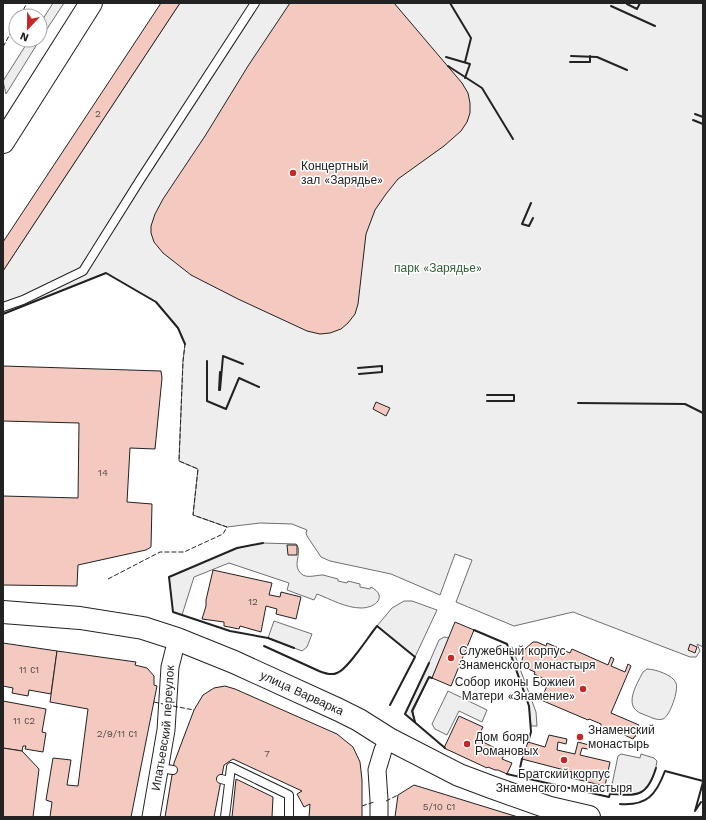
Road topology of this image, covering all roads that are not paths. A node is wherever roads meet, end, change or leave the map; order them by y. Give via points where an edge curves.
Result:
1 (91, 3) edge
2 (255, 3) edge
3 (3, 142) edge
4 (3, 307) edge
5 (3, 612) edge
6 (177, 639) junction
7 (389, 739) junction
8 (151, 817) edge
9 (225, 817) edge
10 (289, 817) edge
11 (378, 817) edge
12 (589, 817) edge

1 - 3 street
2 - 4 lane via 83,271
5 - 6 street, улица Варварка via 91,620 143,628
6 - 7 street, улица Варварка via 339,710
6 - 8 street, Ипатьевский переулок via 170,666 166,769
7 - 11 street via 377,770
7 - 12 street, улица Варварка via 478,782 550,808
9 - 10 lane via 225,780 231,767 289,795

